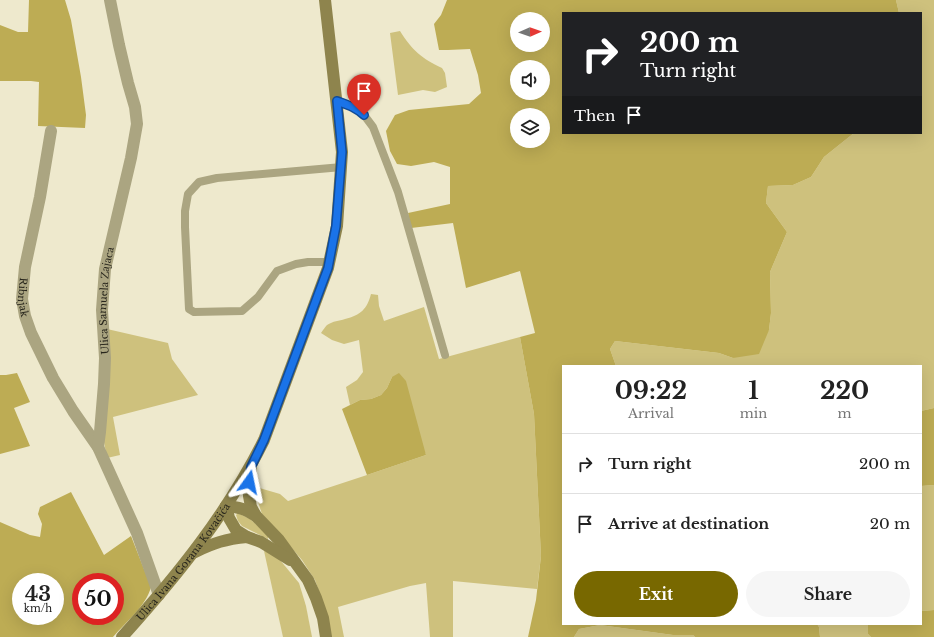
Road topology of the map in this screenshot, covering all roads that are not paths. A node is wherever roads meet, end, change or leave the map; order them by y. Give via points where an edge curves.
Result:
1 (110, 0) edge
2 (325, 0) edge
3 (337, 101) junction
4 (51, 131) dead end
5 (342, 166) junction
6 (329, 262) junction
7 (446, 355) dead end
8 (98, 447) junction
9 (251, 467) junction
10 (226, 506) junction
11 (256, 516) junction
12 (247, 537) junction
13 (194, 553) junction
14 (298, 566) junction
15 (159, 595) junction
16 (122, 637) edge
17 (326, 637) edge

1 - 8 street, Ulica Samuela Zajaca via 137,124 105,269 102,310 104,384
2 - 3 main road, Ulica Ivana Gorana Kovačića
3 - 5 main road, Ulica Ivana Gorana Kovačića
3 - 7 lane via 357,109 373,127 398,192
4 - 8 street, Ribnjak via 25,266 22,299 31,332 53,378 72,411
5 - 6 main road, Ulica Ivana Gorana Kovačića via 336,226
5 - 6 lane via 199,182 188,194 185,211 189,309 194,312 242,312 258,297 277,271 296,264
6 - 9 main road, Ulica Ivana Gorana Kovačića via 264,440
8 - 15 street via 137,533
9 - 10 main road, Ulica Ivana Gorana Kovačića
9 - 11 main road via 249,496
10 - 11 main road via 247,510
10 - 12 main road via 236,530
10 - 13 main road, Ulica Ivana Gorana Kovačića
11 - 14 main road via 279,540
12 - 13 main road via 215,543
12 - 14 main road via 261,542
13 - 15 main road, Ulica Ivana Gorana Kovačića
14 - 17 main road via 316,598
15 - 16 main road, Ulica Ivana Gorana Kovačića

